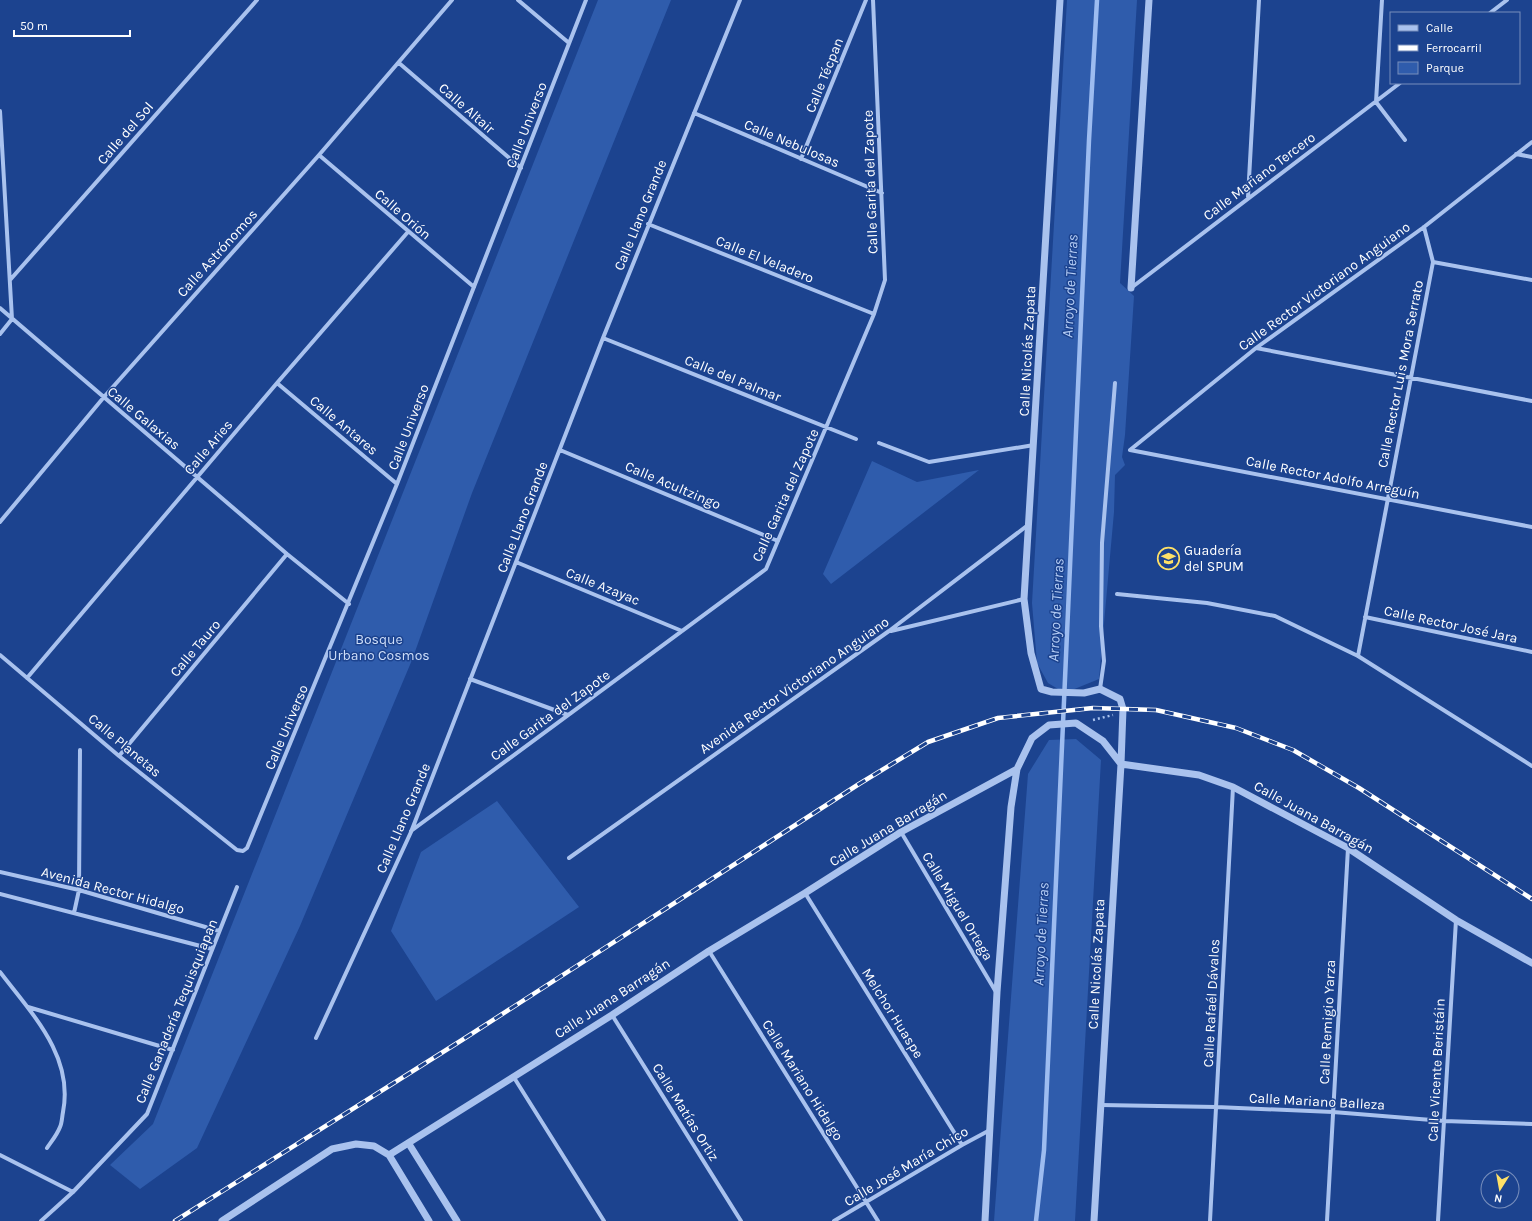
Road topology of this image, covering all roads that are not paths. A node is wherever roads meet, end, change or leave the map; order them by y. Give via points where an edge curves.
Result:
1 (257, 0) edge
2 (452, 0) edge
3 (518, 0) edge
4 (586, 0) edge
5 (740, 0) edge
6 (866, 0) edge
7 (873, 0) edge
8 (1060, 0) edge
9 (1149, 0) edge
10 (1258, 0) edge
11 (1382, 0) edge
12 (1505, 1) edge
13 (1491, 12) edge
14 (569, 43) junction
15 (399, 63) junction
16 (1399, 84) edge
17 (1376, 102) junction
18 (0, 111) edge
19 (694, 113) junction
20 (1405, 140) dead end
21 (1532, 142) edge
22 (1516, 154) junction
23 (319, 155) junction
24 (1532, 157) edge
25 (801, 159) junction
26 (521, 168) junction
27 (882, 193) junction
28 (1248, 197) junction
29 (648, 224) junction
30 (1424, 227) junction
31 (407, 233) junction
32 (1433, 262) junction
33 (10, 280) junction
34 (1532, 280) edge
35 (474, 288) junction
36 (1131, 288) joint
37 (0, 308) edge
38 (874, 314) junction
39 (12, 319) junction
40 (0, 334) edge
41 (603, 338) junction
42 (1256, 348) junction
43 (1410, 378) junction
44 (277, 383) junction
45 (1115, 383) dead end
46 (104, 397) junction
47 (1532, 401) edge
48 (827, 427) junction
49 (856, 440) dead end
50 (879, 443) dead end
51 (1034, 445) junction
52 (560, 450) junction
53 (1130, 450) joint
54 (197, 477) junction
55 (397, 484) junction
56 (1388, 498) junction
57 (0, 522) edge
58 (1029, 524) junction
59 (1532, 527) edge
60 (778, 541) junction
61 (287, 554) junction
62 (516, 562) junction
63 (1117, 594) dead end
64 (1024, 600) junction
65 (349, 604) junction
66 (1365, 617) junction
67 (682, 631) junction
68 (889, 631) junction
69 (1532, 652) edge
70 (0, 655) edge
71 (1358, 656) junction
72 (27, 678) junction
73 (470, 679) junction
74 (1100, 689) junction
75 (568, 715) junction
76 (80, 750) dead end
77 (119, 756) junction
78 (1121, 764) junction
79 (1532, 766) edge
80 (1017, 769) junction
81 (1233, 787) junction
82 (411, 832) junction
83 (901, 832) junction
84 (1348, 848) junction
85 (237, 850) joint
86 (569, 858) dead end
87 (0, 872) edge
88 (237, 887) dead end
89 (79, 890) junction
90 (0, 894) edge
91 (805, 894) junction
92 (74, 913) junction
93 (1456, 920) junction
94 (219, 931) junction
95 (212, 949) junction
96 (709, 951) junction
97 (1532, 963) edge
98 (0, 972) edge
99 (997, 992) junction
100 (28, 1007) junction
101 (612, 1015) junction
102 (316, 1038) dead end
103 (173, 1050) junction
104 (513, 1076) junction
105 (1101, 1105) junction
106 (1216, 1107) junction
107 (1333, 1112) junction
108 (1444, 1121) junction
109 (1532, 1124) edge
110 (990, 1130) junction
111 (409, 1144) junction
112 (962, 1145) junction
113 (48, 1148) dead end
114 (0, 1155) edge
115 (389, 1155) junction
116 (73, 1192) junction
117 (866, 1202) junction
118 (41, 1221) edge
119 (222, 1221) edge
120 (429, 1221) edge
121 (457, 1221) edge
122 (604, 1221) edge
123 (741, 1221) edge
124 (834, 1221) edge
125 (878, 1221) edge
126 (985, 1221) edge
127 (1094, 1221) edge
128 (1210, 1221) edge
129 (1327, 1221) edge
130 (1438, 1221) edge

1 - 33 street, Calle del Sol
2 - 15 street, Calle Astrónomos
3 - 14 street
4 - 14 street, Calle Universo
5 - 19 street, Calle Llano Grande
6 - 25 street, Calle Técpan
7 - 27 street, Calle Garita del Zapote
8 - 51 street, Calle Nicolás Zapata
9 - 36 street
10 - 28 street
11 - 17 street
12 - 13 street
14 - 26 street, Calle Universo
15 - 23 street, Calle Astrónomos
15 - 26 street, Calle Altair
16 - 17 street, Calle Mariano Tercero
17 - 20 street
17 - 28 street, Calle Mariano Tercero
18 - 33 street
19 - 25 street, Calle Nebulosas
19 - 29 street, Calle Llano Grande
21 - 22 street, Calle Rector Victoriano Anguiano
22 - 24 street
22 - 30 street, Calle Rector Victoriano Anguiano
23 - 31 street, Calle Orión
23 - 46 street, Calle Astrónomos
25 - 27 street, Calle Nebulosas
26 - 35 street, Calle Universo
27 - 38 street, Calle Garita del Zapote via 885,280
28 - 36 street, Calle Mariano Tercero
29 - 38 street, Calle El Veladero
29 - 41 street, Calle Llano Grande
30 - 32 street
30 - 42 street, Calle Rector Victoriano Anguiano
31 - 35 street, Calle Orión
31 - 44 street, Calle Aries
32 - 34 street
32 - 43 street, Calle Rector Luis Mora Serrato
33 - 39 street
35 - 55 street, Calle Universo
37 - 39 street, Calle Galaxias
38 - 48 street, Calle Garita del Zapote
39 - 40 street
39 - 46 street, Calle Galaxias
41 - 48 street, Calle del Palmar
41 - 52 street, Calle Llano Grande
42 - 43 street
42 - 53 street, Calle Rector Victoriano Anguiano
43 - 47 street
43 - 56 street, Calle Rector Luis Mora Serrato
44 - 54 street, Calle Aries
44 - 55 street, Calle Antares
45 - 74 street via 1102,542 1101,626 1104,661
46 - 54 street, Calle Galaxias
46 - 57 street, Calle Astrónomos
48 - 49 street, Calle del Palmar
48 - 60 street, Calle Garita del Zapote
50 - 51 street via 929,462
51 - 58 street, Calle Nicolás Zapata
52 - 60 street, Calle Acultzingo
52 - 62 street, Calle Llano Grande
53 - 56 street, Calle Rector Adolfo Arreguín
54 - 61 street, Calle Galaxias
54 - 72 street, Calle Aries
55 - 65 street, Calle Universo
56 - 59 street, Calle Rector Adolfo Arreguín
56 - 66 street, Calle Rector Luis Mora Serrato
58 - 64 street, Calle Nicolás Zapata
58 - 68 street, Avenida Rector Victoriano Anguiano
60 - 67 street, Calle Garita del Zapote via 766,569
61 - 65 street, Calle Galaxias
61 - 77 street, Calle Tauro
62 - 67 street, Calle Azayac
62 - 73 street, Calle Llano Grande
63 - 71 street via 1206,603 1275,616
64 - 68 street
64 - 74 street, Calle Nicolás Zapata via 1031,653 1041,689 1084,693
65 - 85 street, Calle Universo via 247,848 243,851
66 - 69 street, Calle Rector José Jara
66 - 71 street, Calle Rector Luis Mora Serrato
67 - 75 street, Calle Garita del Zapote
68 - 86 street, Avenida Rector Victoriano Anguiano
70 - 72 street, Calle Planetas
71 - 79 street
72 - 77 street, Calle Planetas
73 - 75 street
73 - 82 street, Calle Llano Grande
74 - 78 street, Calle Nicolás Zapata via 1120,699 1123,709
75 - 82 street, Calle Garita del Zapote
76 - 89 street
77 - 85 street, Calle Planetas
78 - 80 street via 1103,741 1076,723 1049,725 1032,738
78 - 81 street, Calle Juana Barragán via 1199,775
78 - 105 street, Calle Nicolás Zapata
80 - 83 street, Calle Juana Barragán
80 - 99 street via 1011,807
81 - 84 street, Calle Juana Barragán
81 - 106 street, Calle Rafaél Dávalos
82 - 102 street, Calle Llano Grande
83 - 91 street, Calle Juana Barragán
83 - 99 street, Calle Miguel Ortega
84 - 93 street, Calle Juana Barragán
84 - 107 street, Calle Remigio Yarza
87 - 89 street, Avenida Rector Hidalgo
88 - 94 street, Calle Ganadería Tequisquiapan
89 - 92 street
89 - 94 street, Avenida Rector Hidalgo
90 - 92 street
91 - 96 street, Calle Juana Barragán
91 - 112 street, Melchor Huaspe
92 - 95 street
93 - 97 street, Calle Juana Barragán
93 - 108 street, Calle Vicente Beristáin
94 - 95 street, Calle Ganadería Tequisquiapan
95 - 103 street, Calle Ganadería Tequisquiapan
96 - 101 street, Calle Juana Barragán
96 - 117 street, Calle Mariano Hidalgo
98 - 100 street
99 - 110 street
100 - 103 street
100 - 113 street via 60,1060 65,1081 60,1127
101 - 104 street, Calle Juana Barragán
101 - 123 street, Calle Matías Ortiz
103 - 116 street, Calle Ganadería Tequisquiapan via 146,1114
104 - 111 street, Calle Juana Barragán
104 - 122 street
105 - 106 street, Calle Mariano Balleza
105 - 127 street, Calle Nicolás Zapata
106 - 107 street, Calle Mariano Balleza
106 - 128 street, Calle Rafaél Dávalos
107 - 108 street, Calle Mariano Balleza
107 - 129 street, Calle Remigio Yarza
108 - 109 street, Calle Mariano Balleza
108 - 130 street, Calle Vicente Beristáin
110 - 112 street, Calle José María Chico
110 - 126 street
111 - 115 street, Calle Juana Barragán
111 - 121 street
112 - 117 street, Calle José María Chico
114 - 116 street
115 - 119 street via 374,1146 356,1144 332,1150
115 - 120 street
116 - 118 street, Calle Ganadería Tequisquiapan
117 - 124 street, Calle José María Chico
117 - 125 street, Calle Mariano Hidalgo

